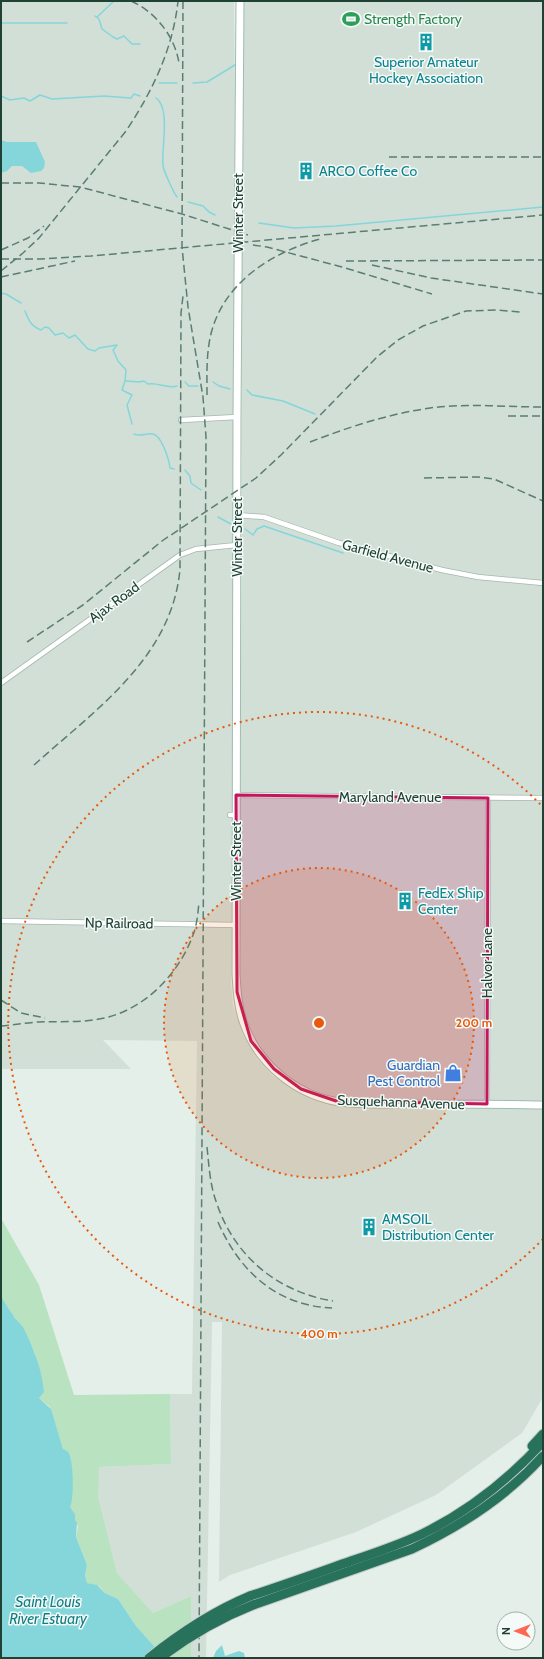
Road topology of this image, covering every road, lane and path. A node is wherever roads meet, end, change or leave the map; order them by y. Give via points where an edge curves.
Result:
1 (240, 1) edge
2 (237, 417) junction
3 (181, 420) dead end
4 (237, 514) junction
5 (236, 546) junction
6 (543, 583) edge
7 (1, 683) edge
8 (236, 795) junction
9 (488, 798) junction
10 (543, 798) edge
11 (1, 921) edge
12 (236, 925) junction
13 (270, 1065) joint
14 (487, 1104) junction
15 (543, 1104) edge
16 (543, 1434) edge
17 (543, 1442) edge
18 (543, 1456) edge
19 (492, 1489) junction
20 (252, 1601) junction
21 (149, 1658) edge
22 (160, 1658) edge

1 - 2 street, Winter Street
2 - 3 street
2 - 4 street, Winter Street
4 - 5 street, Winter Street
4 - 6 street, Garfield Avenue via 264,517 339,543 442,570 478,577
5 - 7 street, Ajax Road via 196,549 180,555
5 - 8 street, Winter Street
8 - 9 street, Maryland Avenue
8 - 12 street, Winter Street via 233,816
9 - 10 street, Maryland Avenue
9 - 14 street, Halvor Lane
11 - 12 street, Np Railroad
12 - 13 street, Winter Street via 236,974 240,1008 251,1041
13 - 14 street, Susquehanna Avenue via 299,1088 336,1101
14 - 15 street, Susquehanna Avenue
16 - 19 highway
17 - 19 highway
18 - 20 highway via 520,1479 476,1513 426,1543
19 - 20 highway via 422,1534
20 - 21 highway, bridge via 232,1605 177,1636
20 - 22 highway, bridge

